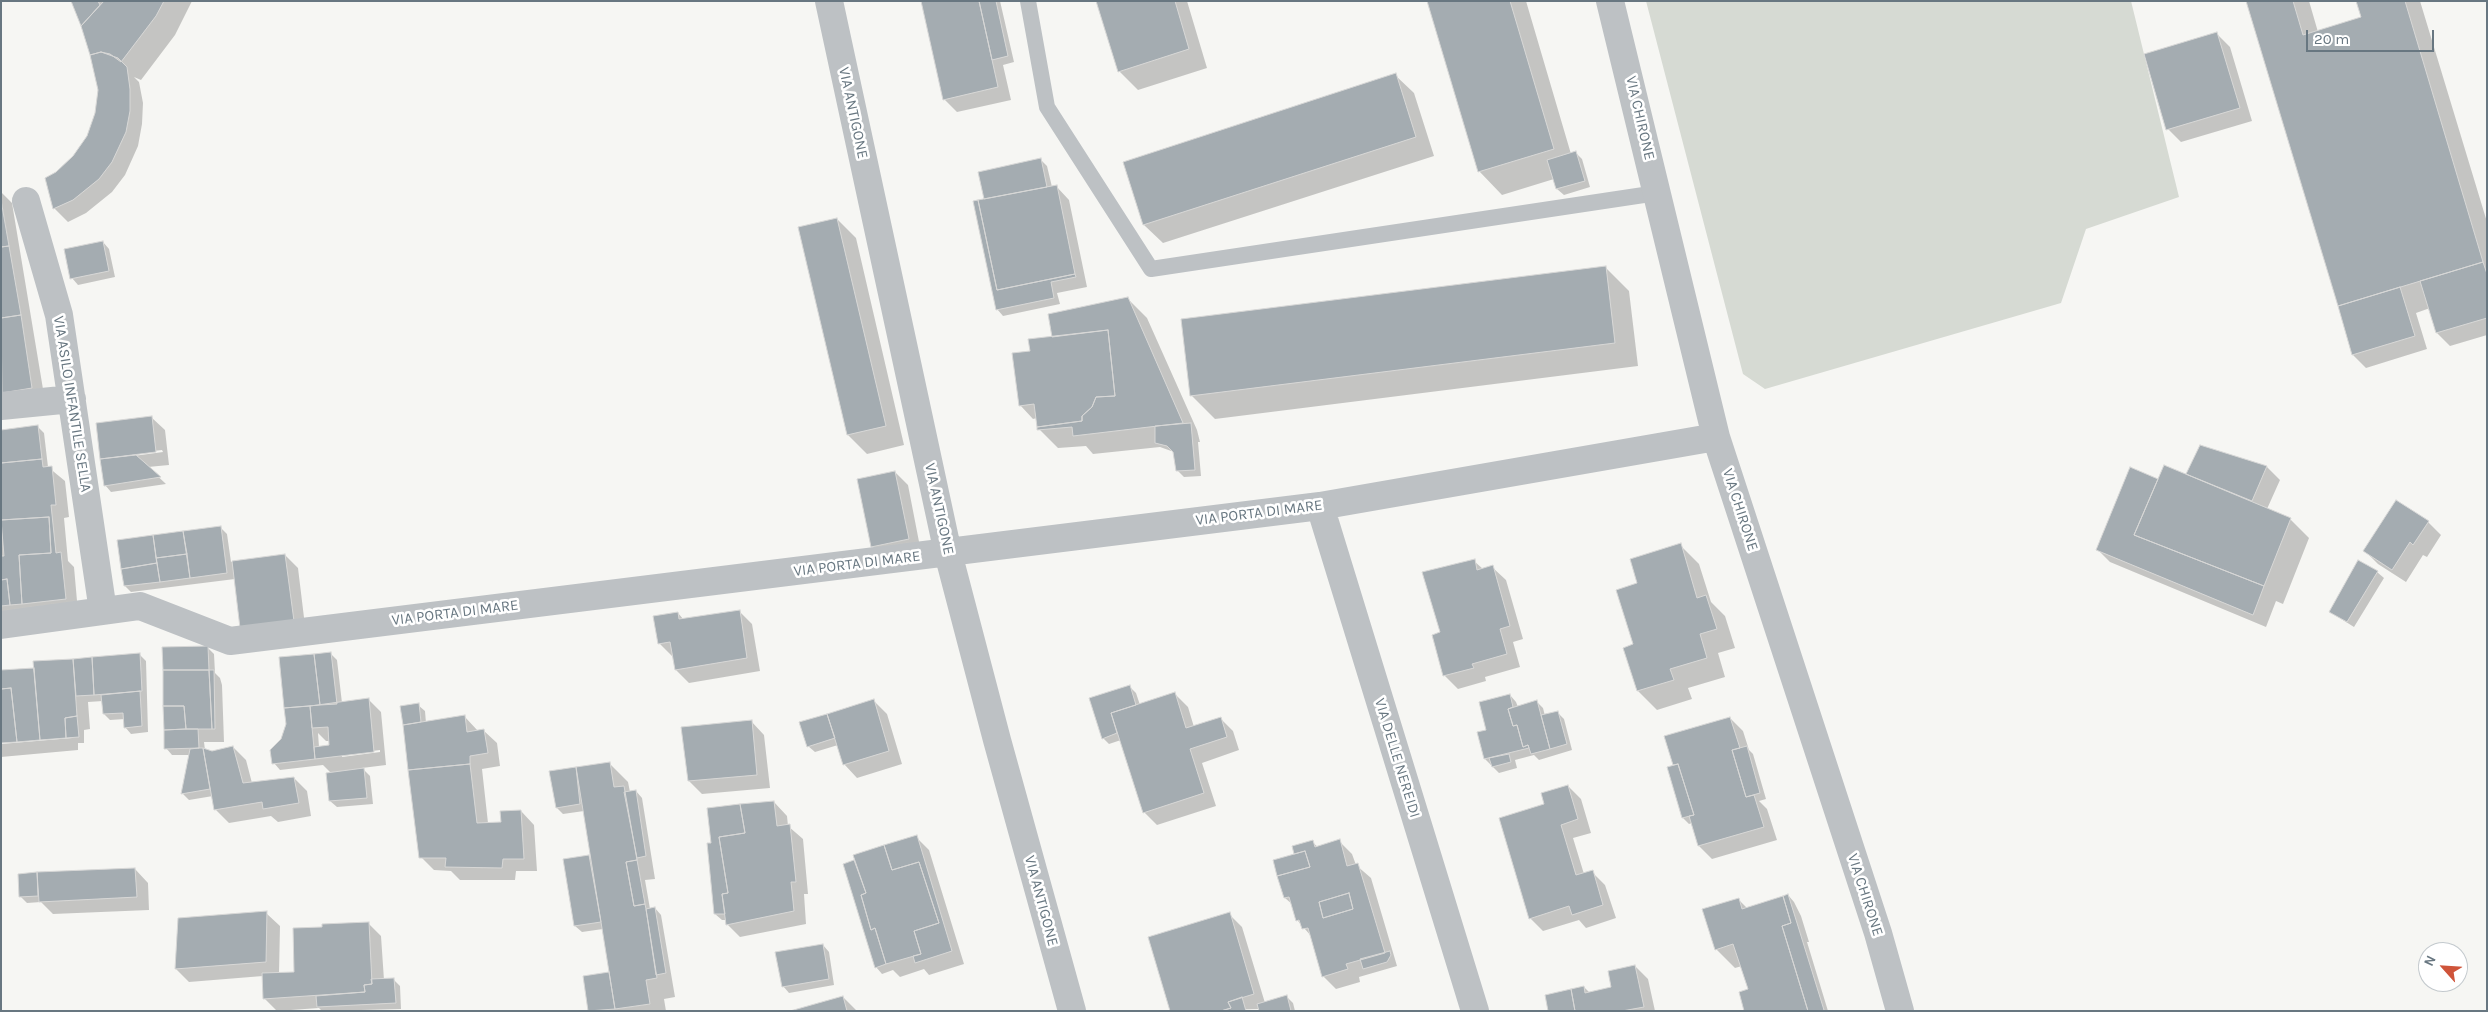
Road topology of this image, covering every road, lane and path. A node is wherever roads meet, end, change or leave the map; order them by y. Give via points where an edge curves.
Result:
1 (828, 1) edge
2 (1028, 1) edge
3 (1610, 1) edge
4 (1657, 193) junction
5 (26, 200) dead end
6 (72, 399) junction
7 (1, 406) edge
8 (1716, 437) junction
9 (1320, 506) junction
10 (948, 553) junction
11 (103, 611) junction
12 (1, 625) edge
13 (1072, 1011) edge
14 (1475, 1011) edge
15 (1900, 1011) edge

1 - 10 street, VIA ANTIGONE
2 - 4 lane via 1047,107 1151,269
3 - 4 street, VIA CHIRONE
4 - 8 street, VIA CHIRONE
5 - 6 street, VIA ASILO INFANTILE SELLA via 59,315
6 - 7 street
6 - 11 street, VIA ASILO INFANTILE SELLA
8 - 9 street, VIA PORTA DI MARE
8 - 15 street, VIA CHIRONE via 1875,924
9 - 10 street, VIA PORTA DI MARE
9 - 14 street, VIA DELLE NEREIDI
10 - 11 street, VIA PORTA DI MARE via 230,641 140,606
10 - 13 street, VIA ANTIGONE
11 - 12 street, VIA PORTA DI MARE

